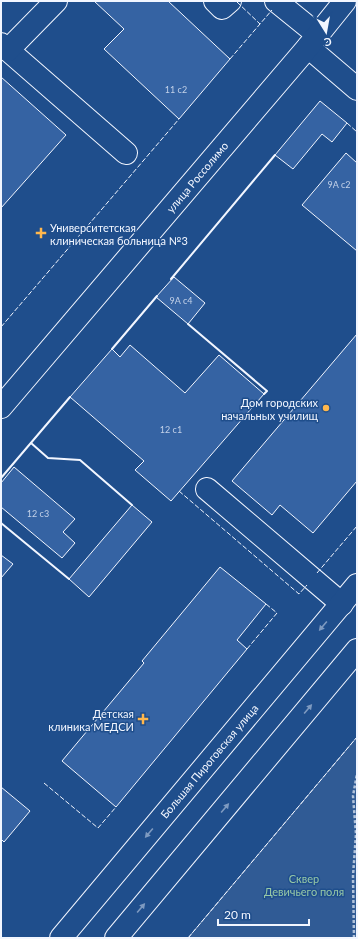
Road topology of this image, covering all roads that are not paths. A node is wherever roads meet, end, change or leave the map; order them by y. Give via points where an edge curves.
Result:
1 (56, 1) edge
2 (215, 1) edge
3 (230, 1) edge
4 (276, 1) edge
5 (345, 1) edge
6 (313, 41) junction
7 (4, 47) edge
8 (357, 89) edge
9 (126, 153) dead end
10 (1, 407) edge
11 (207, 489) dead end
12 (357, 585) edge
13 (342, 604) junction
14 (357, 650) edge
15 (61, 938) edge
16 (116, 938) edge

1 - 7 main road
2 - 3 main road via 222,8
4 - 6 main road
5 - 6 main road, улица Россолимо
6 - 8 main road
6 - 10 main road, улица Россолимо
7 - 9 main road
11 - 13 main road
12 - 13 main road, Большая Пироговская улица
13 -> 15 main road, Большая Пироговская улица
16 -> 14 main road

